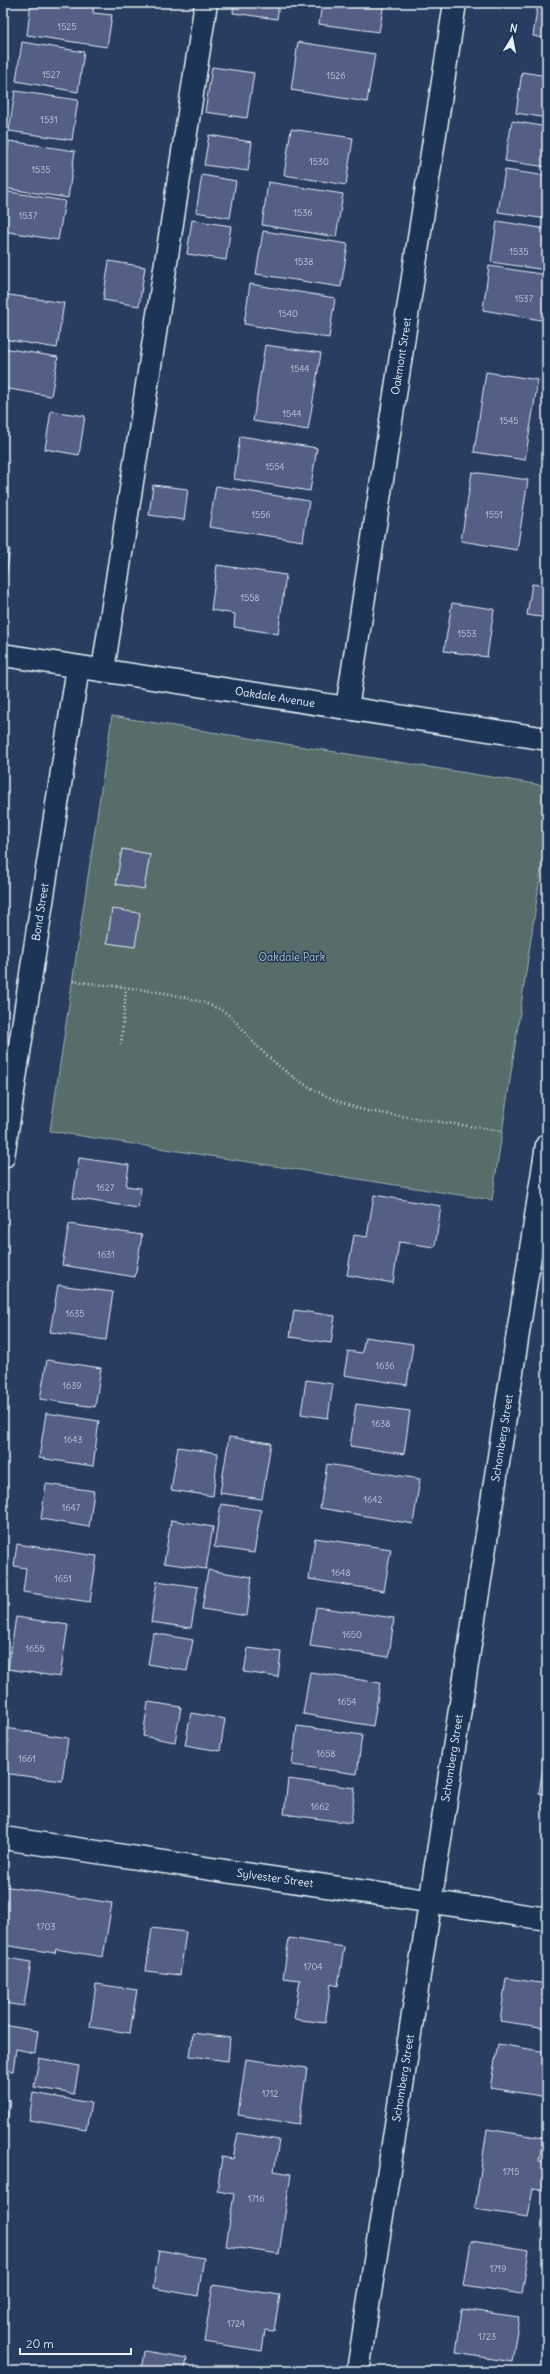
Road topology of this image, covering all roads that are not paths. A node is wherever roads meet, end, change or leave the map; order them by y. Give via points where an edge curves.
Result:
1 (206, 3) edge
2 (455, 3) edge
3 (3, 655) edge
4 (78, 667) junction
5 (104, 670) junction
6 (347, 708) junction
7 (547, 739) edge
8 (547, 1145) edge
9 (3, 1158) edge
10 (3, 1838) edge
11 (430, 1901) junction
12 (547, 1918) edge
13 (358, 2371) edge

1 - 5 street
2 - 6 street, Oakmont Street
3 - 4 street, Oakdale Avenue
4 - 5 street, Oakdale Avenue
4 - 9 street, Bond Street
5 - 6 street, Oakdale Avenue
6 - 7 street, Oakdale Avenue
8 - 11 street, Schomberg Street
10 - 11 street, Sylvester Street
11 - 12 street, Sylvester Street
11 - 13 street, Schomberg Street

